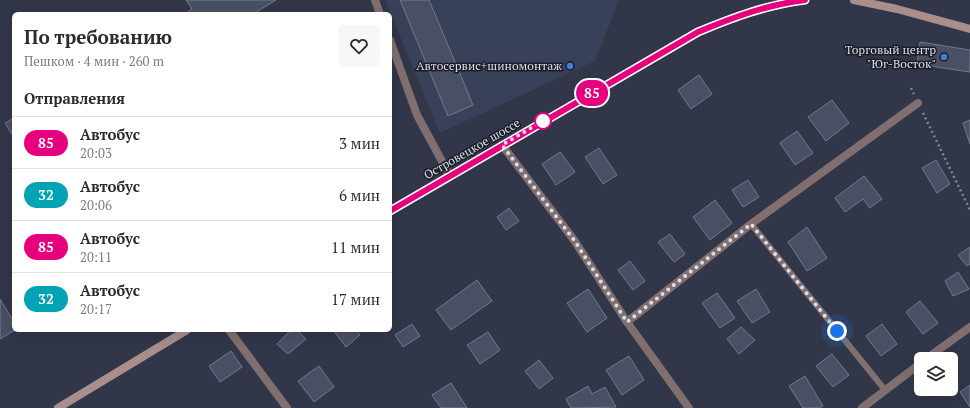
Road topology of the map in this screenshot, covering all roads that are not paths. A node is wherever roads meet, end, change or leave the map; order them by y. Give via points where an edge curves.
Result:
1 (375, 0) edge
2 (805, 0) edge
3 (854, 0) edge
4 (379, 12) edge
5 (970, 29) edge
6 (392, 46) edge
7 (918, 103) road end
8 (502, 145) junction
9 (450, 176) junction
10 (392, 210) edge
11 (751, 224) junction
12 (627, 322) junction
13 (970, 327) edge
14 (185, 332) edge
15 (230, 332) edge
16 (936, 352) edge
17 (914, 368) edge
18 (885, 390) junction
19 (58, 408) edge
20 (287, 408) edge
21 (689, 408) edge
22 (862, 408) edge

1 - 4 street
2 - 8 main road, Островецкое шоссе via 778,3 698,32
3 - 5 main road
6 - 9 street via 417,115
7 - 11 street
8 - 9 main road, Островецкое шоссе
8 - 12 street via 574,240
9 - 10 main road, Островецкое шоссе
11 - 12 street
11 - 18 lane
12 - 21 street
13 - 16 street
14 - 19 main road
15 - 20 street
17 - 18 street
18 - 22 street

